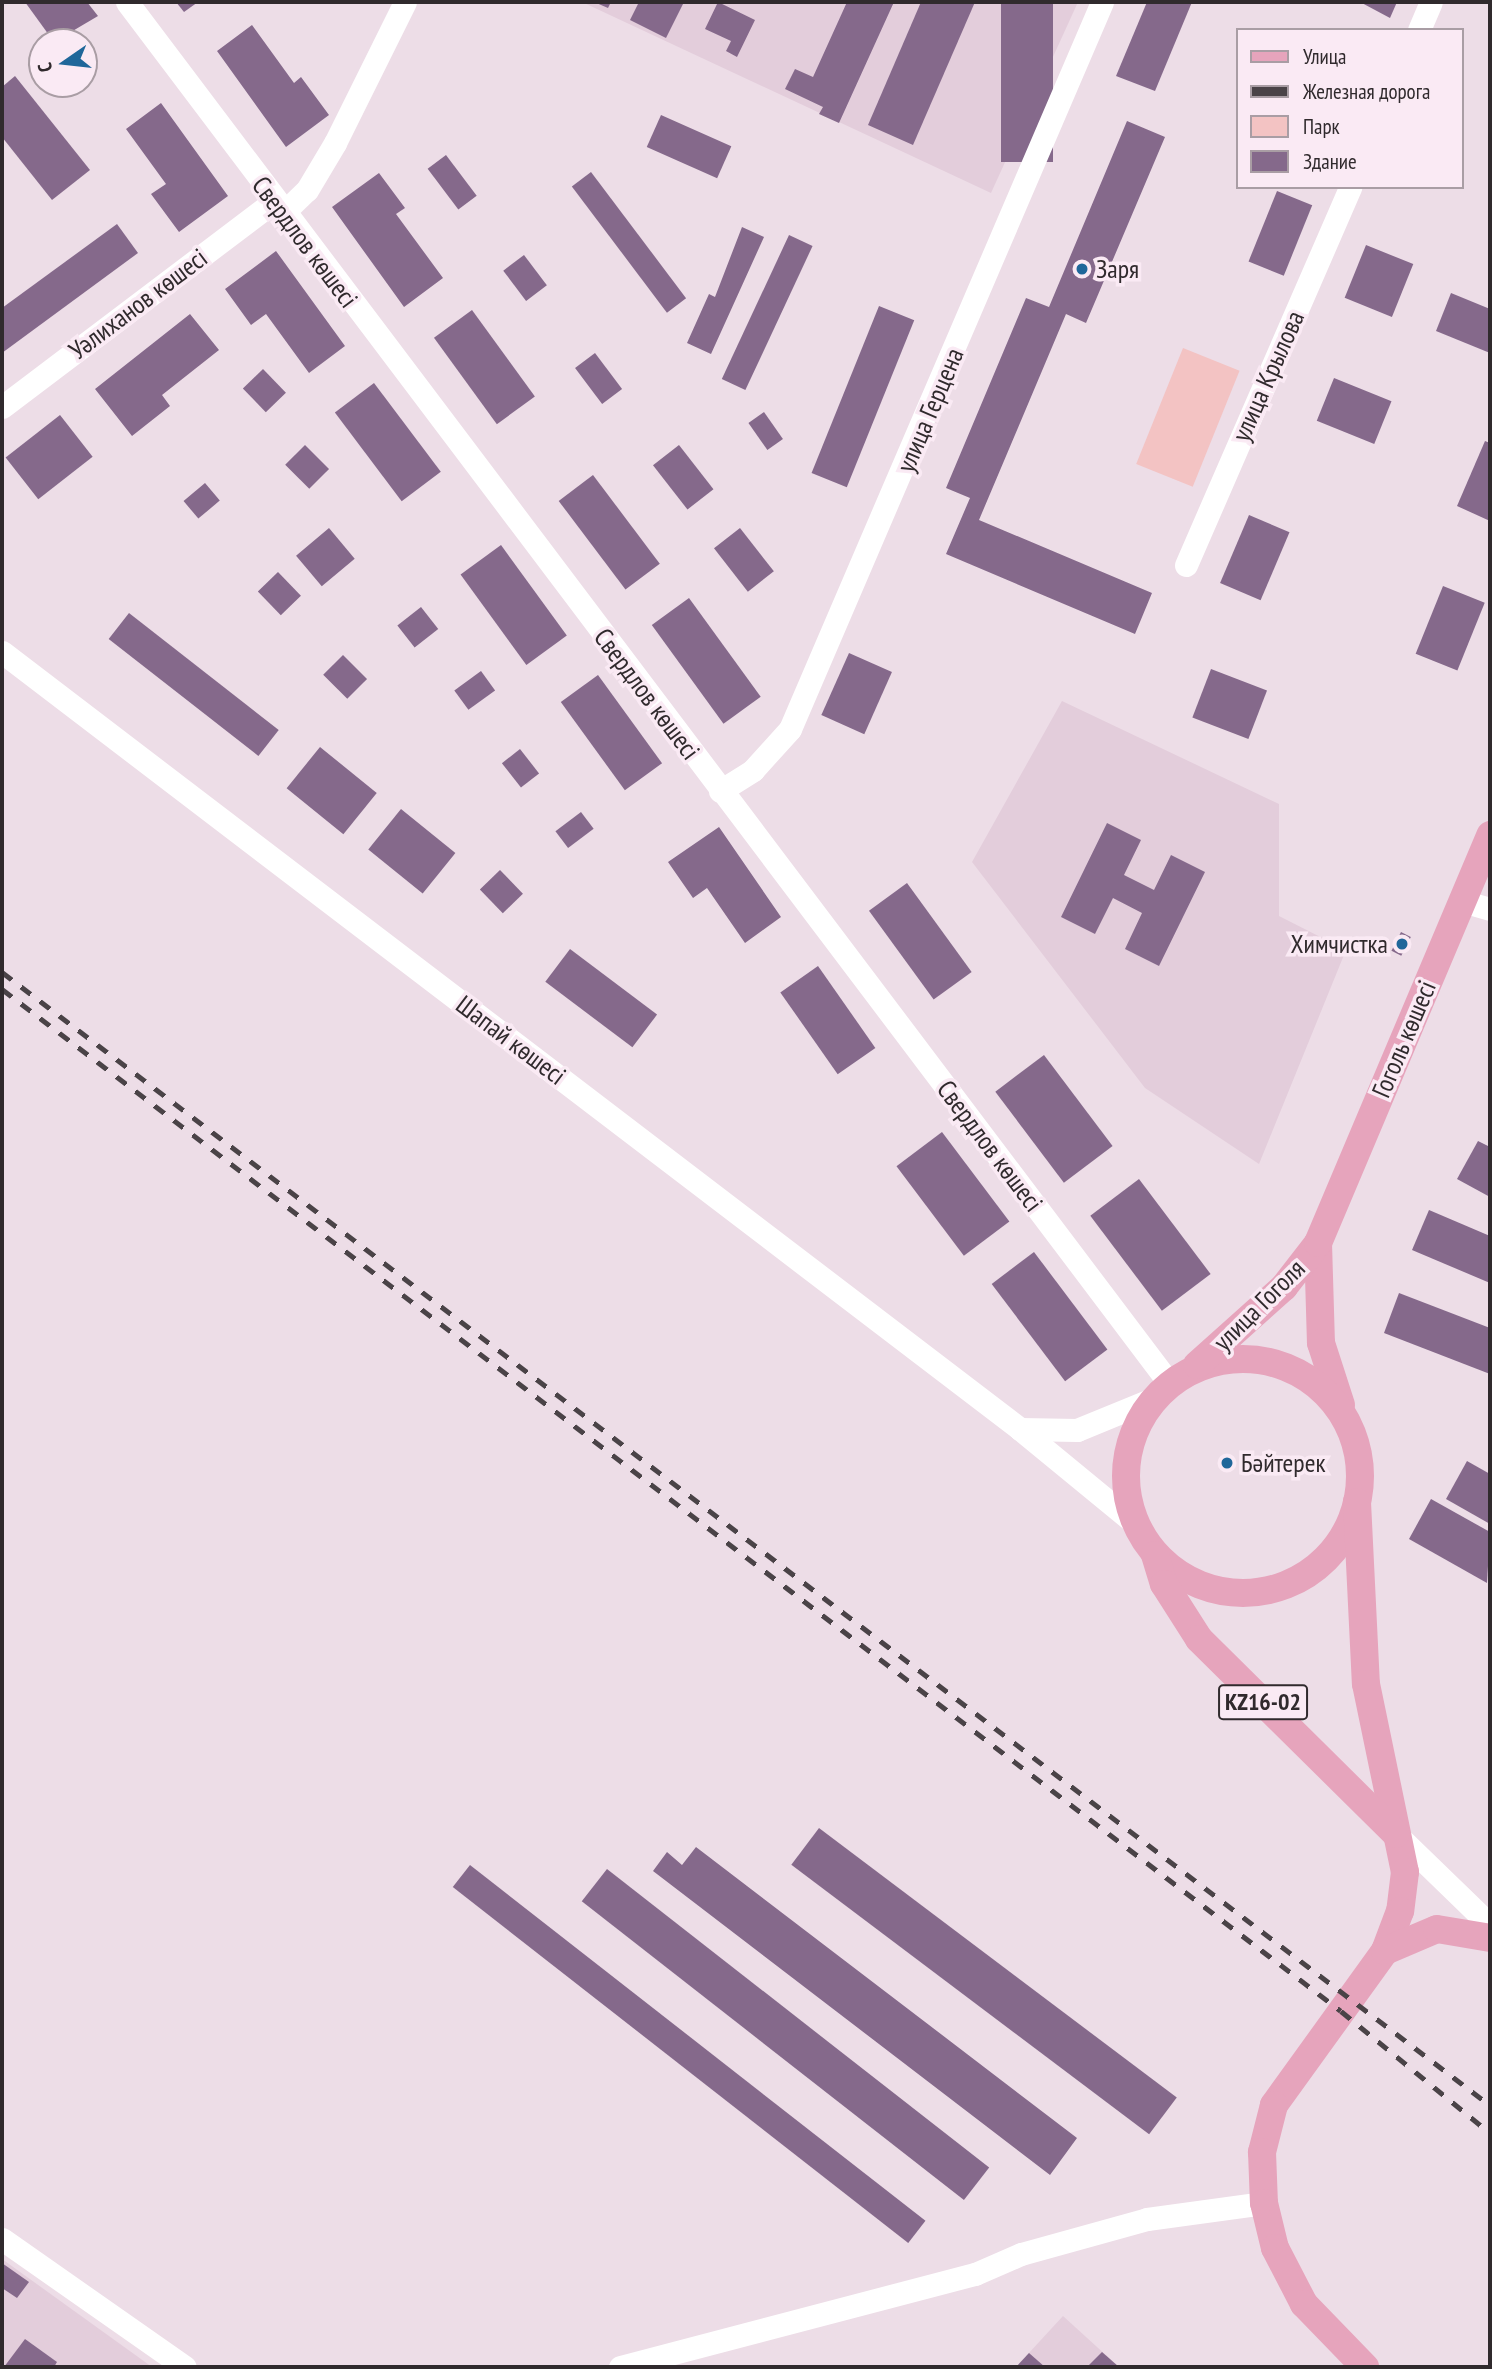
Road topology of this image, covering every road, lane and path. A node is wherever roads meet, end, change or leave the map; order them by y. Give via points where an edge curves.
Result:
1 (127, 2) edge
2 (405, 2) edge
3 (1102, 2) edge
4 (1431, 2) edge
5 (1420, 28) edge
6 (1349, 189) edge
7 (279, 207) junction
8 (2, 407) edge
9 (1186, 565) dead end
10 (2, 652) edge
11 (720, 791) junction
12 (1490, 835) edge
13 (1462, 901) junction
14 (1490, 909) edge
15 (1318, 1243) junction
16 (1172, 1385) junction
17 (1345, 1418) junction
18 (1020, 1429) junction
19 (1357, 1502) junction
20 (1137, 1525) junction
21 (1154, 1553) junction
22 (1396, 1834) junction
23 (1490, 1925) edge
24 (1490, 1938) edge
25 (1385, 1951) junction
26 (1264, 2203) junction
27 (2, 2239) edge
28 (185, 2367) edge
29 (620, 2367) edge
30 (1365, 2367) edge

1 - 7 street, Свердлов көшесі
2 - 7 street, Уәлиханов көшесі via 307,190
3 - 11 street, улица Герцена via 789,729 753,769
4 - 5 street
6 - 9 street, улица Крылова
7 - 8 street, Уәлиханов көшесі
7 - 11 street, Свердлов көшесі
10 - 18 street, Шапай көшесі
11 - 16 street, Свердлов көшесі
12 - 13 main road, Гоголь көшесі
13 - 14 street
13 - 15 main road, Гоголь көшесі
15 - 16 main road, улица Гоголя via 1284,1287
15 - 17 main road, улица Гоголя via 1321,1343
16 - 17 main road, KZ16-02 via 1232,1359 1276,1363 1316,1384
16 - 18 street via 1077,1430
16 - 20 main road, KZ16-02 via 1128,1459
17 - 19 main road, KZ16-02 via 1359,1459
18 - 20 street, Шапай көшесі
19 - 21 main road, KZ16-02 via 1324,1561 1264,1591 1209,1588
19 - 22 main road, KZ16-02 via 1366,1684
20 - 21 main road, KZ16-02
21 - 22 main road, KZ16-02 via 1164,1584 1199,1639
22 - 23 street
22 - 25 main road, KZ16-02 via 1405,1872 1400,1912
24 - 25 main road via 1437,1929
25 - 26 main road, KZ16-02 via 1302,2059 1274,2105 1262,2152
26 - 29 street via 1147,2218 1021,2254 975,2274
26 - 30 main road, KZ16-02 via 1275,2248 1304,2304
27 - 28 street

